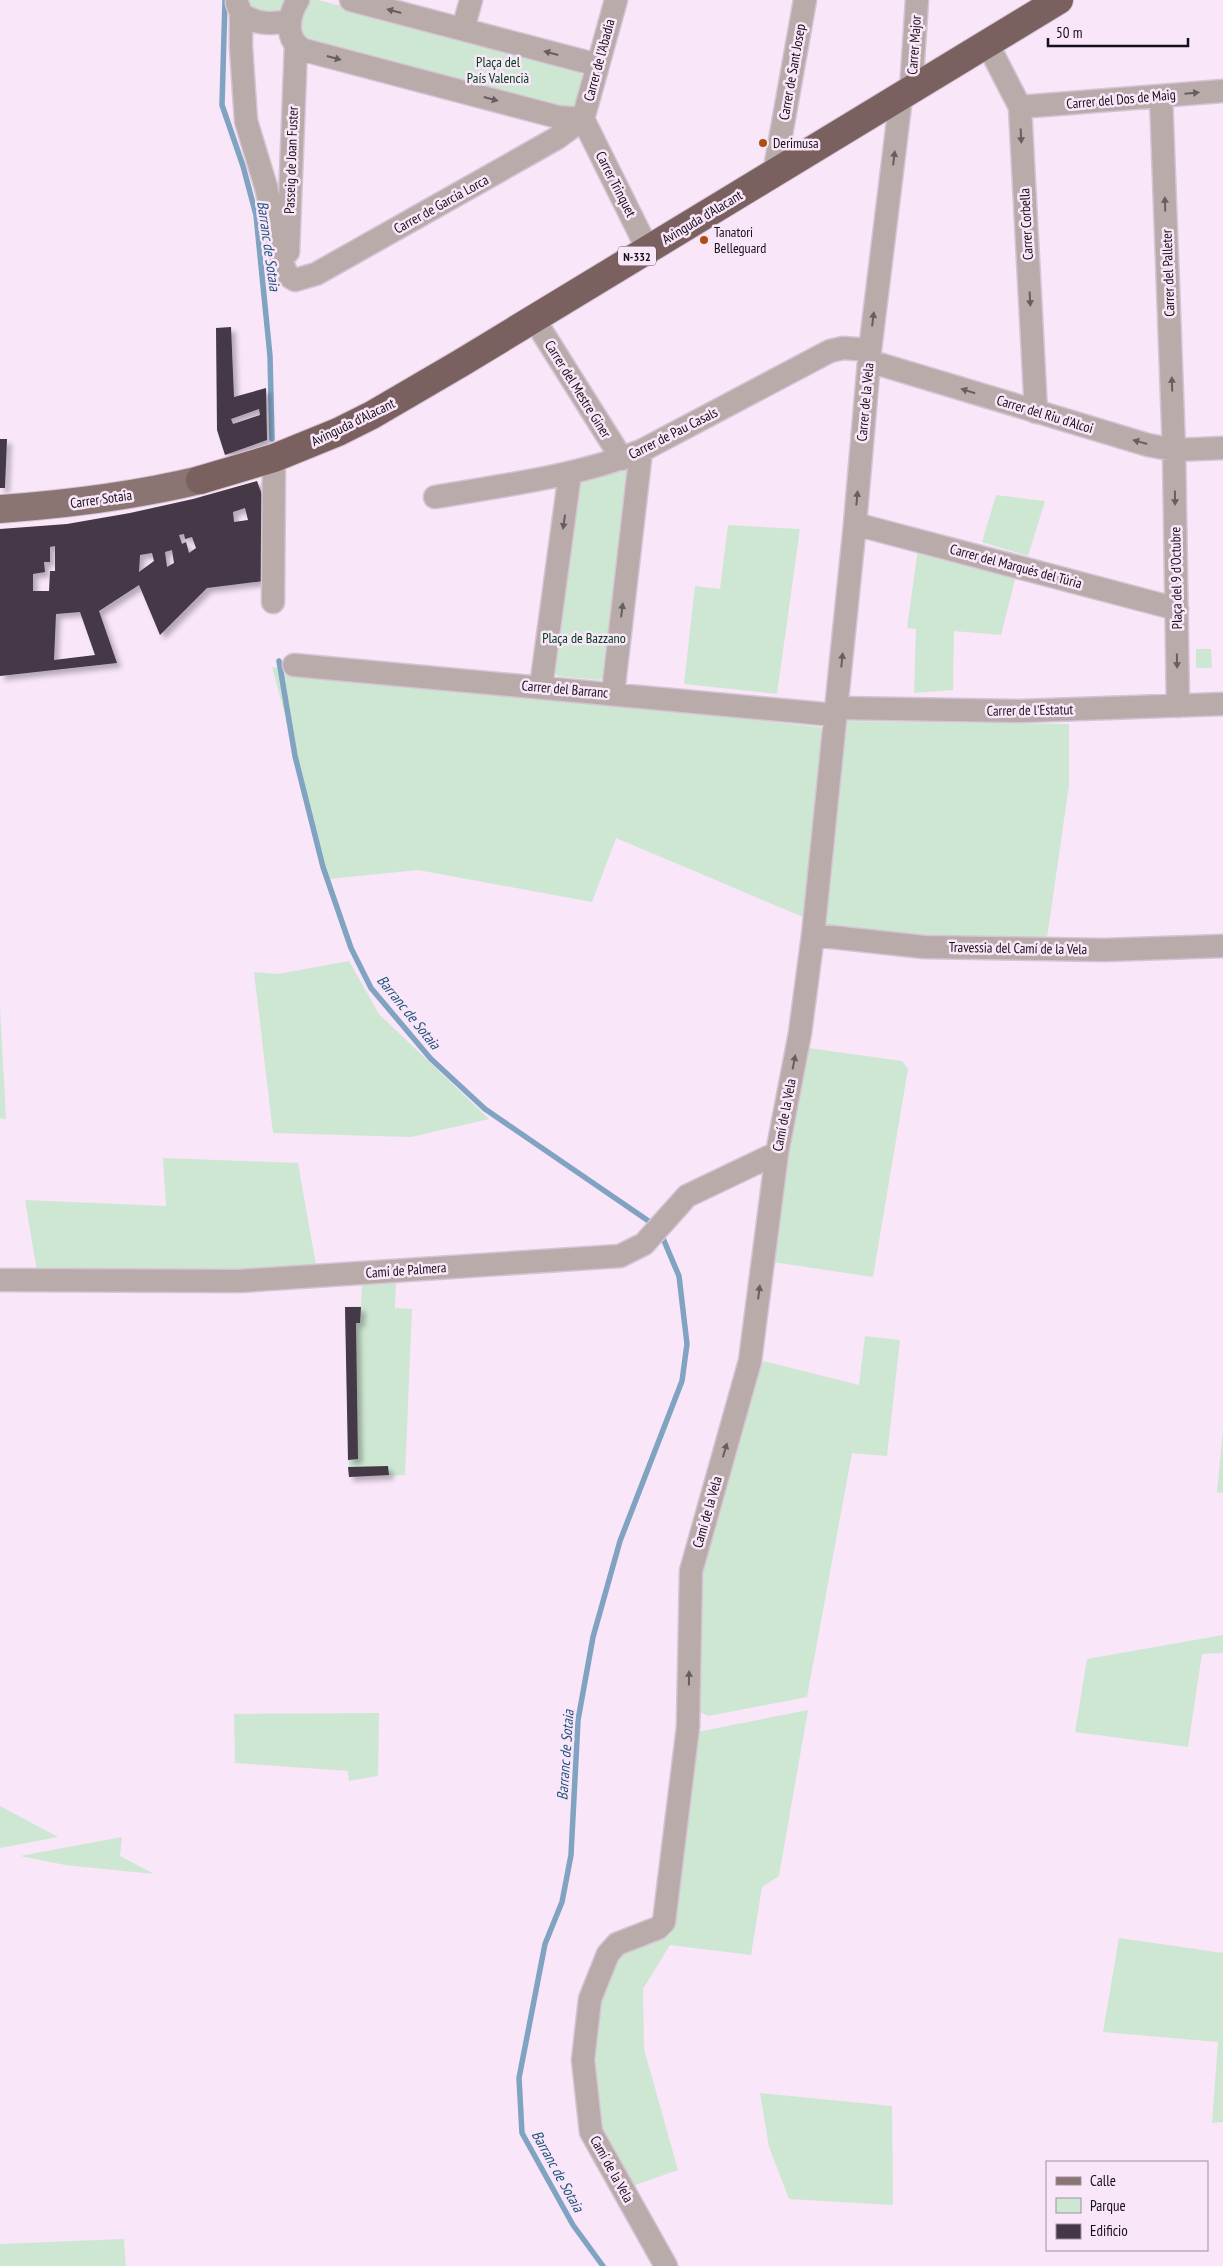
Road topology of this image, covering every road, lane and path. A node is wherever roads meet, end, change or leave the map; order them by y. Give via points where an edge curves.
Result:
1 (351, 0) edge
2 (471, 0) edge
3 (616, 0) edge
4 (805, 0) edge
5 (917, 0) edge
6 (1059, 0) edge
7 (239, 7) edge
8 (294, 10) edge
9 (463, 30) junction
10 (987, 43) junction
11 (296, 45) junction
12 (598, 65) junction
13 (1223, 91) edge
14 (906, 93) junction
15 (1161, 96) junction
16 (1020, 107) junction
17 (583, 119) junction
18 (774, 174) junction
19 (648, 250) junction
20 (291, 278) junction
21 (534, 319) junction
22 (869, 356) junction
23 (1036, 412) junction
24 (1223, 448) edge
25 (1174, 450) junction
26 (631, 455) junction
27 (274, 458) junction
28 (570, 473) junction
29 (200, 480) joint
30 (435, 496) dead end
31 (0, 509) edge
32 (855, 524) junction
33 (273, 602) dead end
34 (1177, 609) junction
35 (294, 666) dead end
36 (541, 687) junction
37 (613, 693) junction
38 (1223, 704) edge
39 (1178, 706) junction
40 (836, 712) junction
41 (813, 936) junction
42 (1223, 946) edge
43 (777, 1153) junction
44 (0, 1280) edge
45 (666, 2266) edge

9 -> 1 street
2 - 9 street
3 - 12 street, Carrer de l'Abadia
4 - 18 street, Carrer de Sant Josep
5 - 14 street, Carrer Major
6 - 10 highway, Avinguda d'Alacant / N-332
7 - 8 street via 256,22
7 - 20 street via 246,121 266,187 279,250
8 - 11 street via 290,34
12 -> 9 street
10 - 14 highway, Avinguda d'Alacant / N-332
10 - 16 street, Carrer Corbella
11 -> 17 street via 304,50 548,114
11 - 20 street, Passeig de Joan Fuster
12 - 17 street, Carrer de l'Abadia
15 -> 13 street, Carrer del Dos de Maig
14 - 18 highway, Avinguda d'Alacant / N-332
22 -> 14 street, Carrer de la Vela
15 - 16 street, Carrer del Dos de Maig
25 -> 15 street, Carrer del Palleter
16 -> 23 street, Carrer Corbella
17 - 19 street, Carrer Trinquet
17 - 20 street, Carrer de García Lorca via 557,138 316,274
18 - 19 highway, Avinguda d'Alacant / N-332
19 - 21 highway, Avinguda d'Alacant / N-332
21 - 26 street, Carrer del Mestre Giner
21 - 27 highway, Avinguda d'Alacant / N-332 via 372,415
23 -> 22 street, Carrer del Riu d'Alcoi
22 - 26 street, Carrer de Pau Casals via 844,348 830,351
32 -> 22 street, Carrer de la Vela
25 -> 23 street, Carrer del Riu d'Alcoi
24 - 25 street, Carrer del Riu d'Alcoi
25 -> 34 street, Plaça del 9 d'Octubre
26 - 28 street, Carrer de Pau Casals
37 -> 26 street
27 - 29 highway, Avinguda d'Alacant / N-332
27 - 33 street
28 - 30 street, Carrer de Pau Casals
28 -> 36 street
29 - 31 main road, Carrer Sotaia via 84,502
32 - 34 street, Carrer del Marqués del Túria
40 -> 32 street, Carrer de la Vela
34 -> 39 street, Plaça del 9 d'Octubre
35 - 36 street, Carrer del Barranc
36 - 37 street, Carrer del Barranc
37 - 40 street, Carrer del Barranc
38 - 39 street, Carrer de l'Estatut
39 - 40 street, Carrer de l'Estatut
40 - 41 street, Camí de la Vela
41 - 42 street, Travessia del Camí de la Vela via 924,947 1104,950
43 -> 41 street, Camí de la Vela via 800,1033
43 - 44 street, Camí de Palmera via 686,1196 644,1244 620,1256 238,1281
45 -> 43 street, Camí de la Vela via 591,2132 583,2060 590,1999 608,1954 623,1940 658,1928 664,1922 688,1726 691,1571 750,1361

